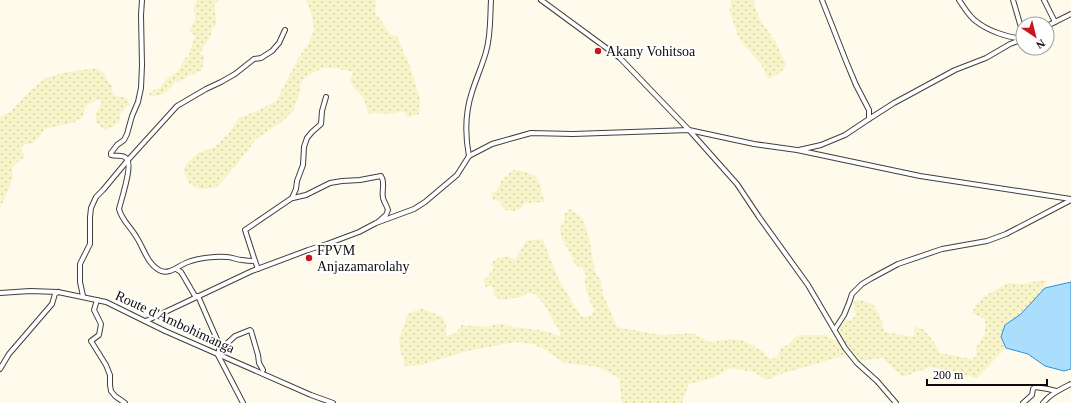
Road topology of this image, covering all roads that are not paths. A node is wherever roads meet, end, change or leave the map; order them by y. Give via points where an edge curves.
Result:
1 (142, 0) edge
2 (491, 0) edge
3 (541, 0) edge
4 (822, 0) edge
5 (959, 0) edge
6 (1012, 0) edge
7 (1044, 0) edge
8 (1071, 14) edge
9 (1017, 16) edge
10 (1052, 16) edge
11 (1055, 22) edge
12 (285, 30) dead end
13 (1015, 38) edge
14 (1015, 42) edge
15 (326, 97) dead end
16 (869, 119) junction
17 (689, 130) junction
18 (797, 150) junction
19 (469, 156) junction
20 (128, 160) junction
21 (292, 198) junction
22 (1071, 199) edge
23 (376, 223) junction
24 (255, 262) junction
25 (176, 269) junction
26 (258, 269) junction
27 (58, 292) junction
28 (0, 293) edge
29 (82, 296) junction
30 (198, 296) junction
31 (97, 300) junction
32 (146, 321) junction
33 (835, 329) junction
34 (219, 353) junction
35 (0, 369) edge
36 (263, 370) dead end
37 (1071, 384) edge
38 (1056, 392) junction
39 (124, 403) edge
40 (244, 403) edge
41 (333, 403) edge
42 (896, 403) edge
43 (1023, 403) edge
44 (1043, 403) edge

1 - 20 street via 142,63 138,102 124,140 111,152 111,156 122,156
2 - 19 street via 486,51 471,94 466,123
3 - 17 street via 620,58
4 - 16 street via 856,85 869,110
5 - 13 street via 976,22
6 - 9 street
7 - 10 street
8 - 11 street
12 - 20 street via 272,51 254,59 235,74 177,106
14 - 16 street via 986,58 955,70
15 - 21 street via 321,124 307,138 303,165
16 - 18 street via 846,135 821,145
17 - 18 street
17 - 19 street via 531,133 492,144
17 - 33 street via 737,184 808,285
18 - 22 street via 920,176
19 - 23 street via 457,175 424,202 414,209
20 - 25 street via 119,209 121,215 155,267 162,271
20 - 29 street via 93,203 90,244 80,264
21 - 23 street via 306,195 330,183 381,176 384,185 382,196 388,210
21 - 24 street via 245,230
22 - 33 street via 1006,234 987,241 942,249 898,264 872,278 852,294 850,303
23 - 26 street via 359,232
24 - 25 street via 228,257 208,258 187,262
24 - 26 street
25 - 30 street via 181,272 195,296
26 - 30 street
27 - 28 street, Route d'Ambohimanga
27 - 29 street, Route d'Ambohimanga
27 - 35 street via 52,304 9,354
29 - 31 street, Route d'Ambohimanga
30 - 32 street
30 - 34 street via 219,344
31 - 32 street, Route d'Ambohimanga
31 - 39 street via 94,310 101,324 99,335 91,341 106,365 111,390
32 - 34 street, Route d'Ambohimanga
33 - 42 street via 857,363
34 - 36 street via 235,336 250,330
34 - 40 street
34 - 41 street, Route d'Ambohimanga
37 - 38 street
38 - 43 street via 1048,388 1035,387 1032,395
38 - 44 street

